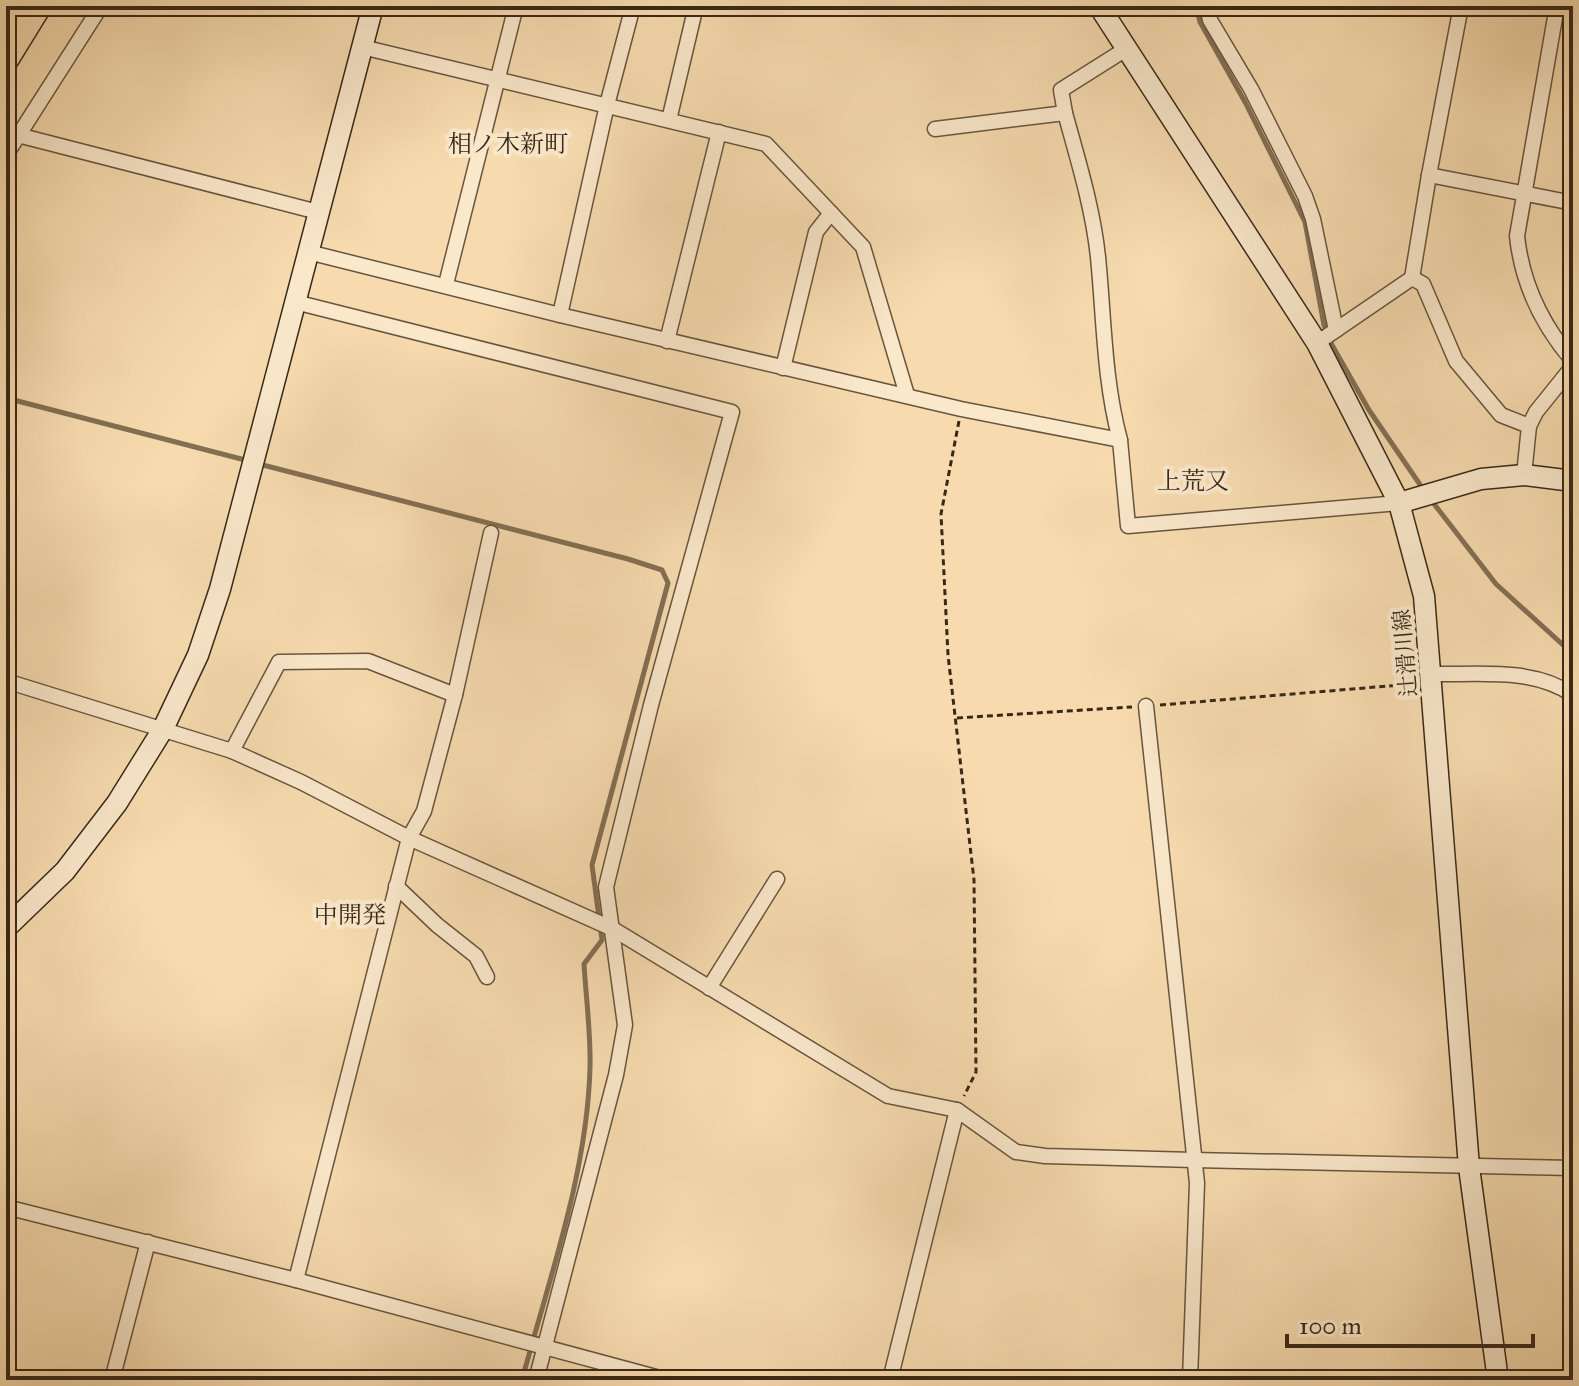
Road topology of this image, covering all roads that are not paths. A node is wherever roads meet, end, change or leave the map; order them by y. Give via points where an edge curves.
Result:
1 (38, 6) edge
2 (101, 6) edge
3 (373, 6) edge
4 (516, 6) edge
5 (633, 6) edge
6 (696, 6) edge
7 (1099, 6) edge
8 (1207, 6) edge
9 (1461, 6) edge
10 (1557, 6) edge
11 (362, 47) junction
12 (1126, 49) junction
13 (6, 58) edge
14 (499, 79) junction
15 (607, 105) junction
16 (1065, 113) junction
17 (669, 120) junction
18 (935, 129) dead end
19 (719, 132) junction
20 (13, 133) edge
21 (6, 155) edge
22 (1429, 175) junction
23 (1522, 193) junction
24 (1573, 203) edge
25 (318, 212) junction
26 (831, 213) junction
27 (308, 252) junction
28 (1412, 278) junction
29 (446, 284) junction
30 (295, 302) junction
31 (560, 315) junction
32 (1336, 330) junction
33 (667, 341) junction
34 (1317, 343) junction
35 (1573, 364) edge
36 (783, 368) junction
37 (907, 395) junction
38 (1529, 426) junction
39 (1120, 440) junction
40 (1524, 475) junction
41 (1573, 481) edge
42 (1399, 503) junction
43 (491, 533) dead end
44 (1432, 674) junction
45 (6, 681) edge
46 (455, 695) junction
47 (1573, 695) edge
48 (1146, 706) road end
49 (163, 729) junction
50 (232, 751) junction
51 (409, 838) junction
52 (777, 879) dead end
53 (396, 886) junction
54 (6, 928) edge
55 (613, 929) junction
56 (487, 977) dead end
57 (709, 988) junction
58 (957, 1110) junction
59 (1194, 1160) junction
60 (1469, 1167) junction
61 (1573, 1168) edge
62 (6, 1207) edge
63 (148, 1242) junction
64 (296, 1280) junction
65 (545, 1348) junction
66 (112, 1380) edge
67 (536, 1380) edge
68 (667, 1380) edge
69 (890, 1380) edge
70 (1190, 1380) edge
71 (1498, 1380) edge

1 - 13 highway
2 - 20 street
3 - 11 main road
4 - 14 street
5 - 15 street
6 - 17 street
7 - 12 main road, 辻滑川線
8 - 32 street via 1305,196
9 - 22 street
10 - 23 street
11 - 14 street
11 - 25 main road
12 - 16 street via 1061,90
12 - 34 main road, 辻滑川線
14 - 15 street
14 - 29 street
15 - 17 street
15 - 31 street
16 - 18 street
16 - 39 street via 1097,253
17 - 19 street
19 - 26 street via 766,144
19 - 33 street
20 - 21 street
20 - 25 street
22 - 23 street
22 - 28 street
23 - 24 street
23 - 35 street via 1520,266 1538,311
25 - 27 main road
26 - 36 street via 816,232
26 - 37 street via 863,247
27 - 29 street
27 - 30 main road
28 - 32 street
28 - 38 street via 1423,284 1456,361 1501,415
29 - 31 street
30 - 49 main road via 220,589 198,655
30 - 55 street via 732,412 606,887
31 - 33 street
32 - 34 street
33 - 36 street
34 - 42 main road, 辻滑川線
35 - 38 street
36 - 37 street
37 - 39 street
38 - 40 street
39 - 42 street via 1128,526
40 - 41 main road
40 - 42 main road via 1481,479
42 - 44 main road, 辻滑川線 via 1424,596
43 - 46 street
44 - 47 street via 1536,677
44 - 60 main road, 辻滑川線
45 - 49 street
46 - 50 street via 368,661 279,662
46 - 51 street via 424,811
48 - 59 street
49 - 50 street
49 - 54 main road via 117,803 65,871
50 - 51 street
51 - 53 street
51 - 55 street
52 - 57 street
53 - 56 street via 476,956
53 - 64 street
55 - 57 street
55 - 65 street via 625,1025
57 - 58 street via 888,1096
58 - 59 street via 1016,1152
58 - 69 street
59 - 60 street
59 - 70 street
60 - 61 street
60 - 71 main road, 辻滑川線
62 - 63 street
63 - 64 street
63 - 66 street
64 - 65 street
65 - 67 street
65 - 68 street

